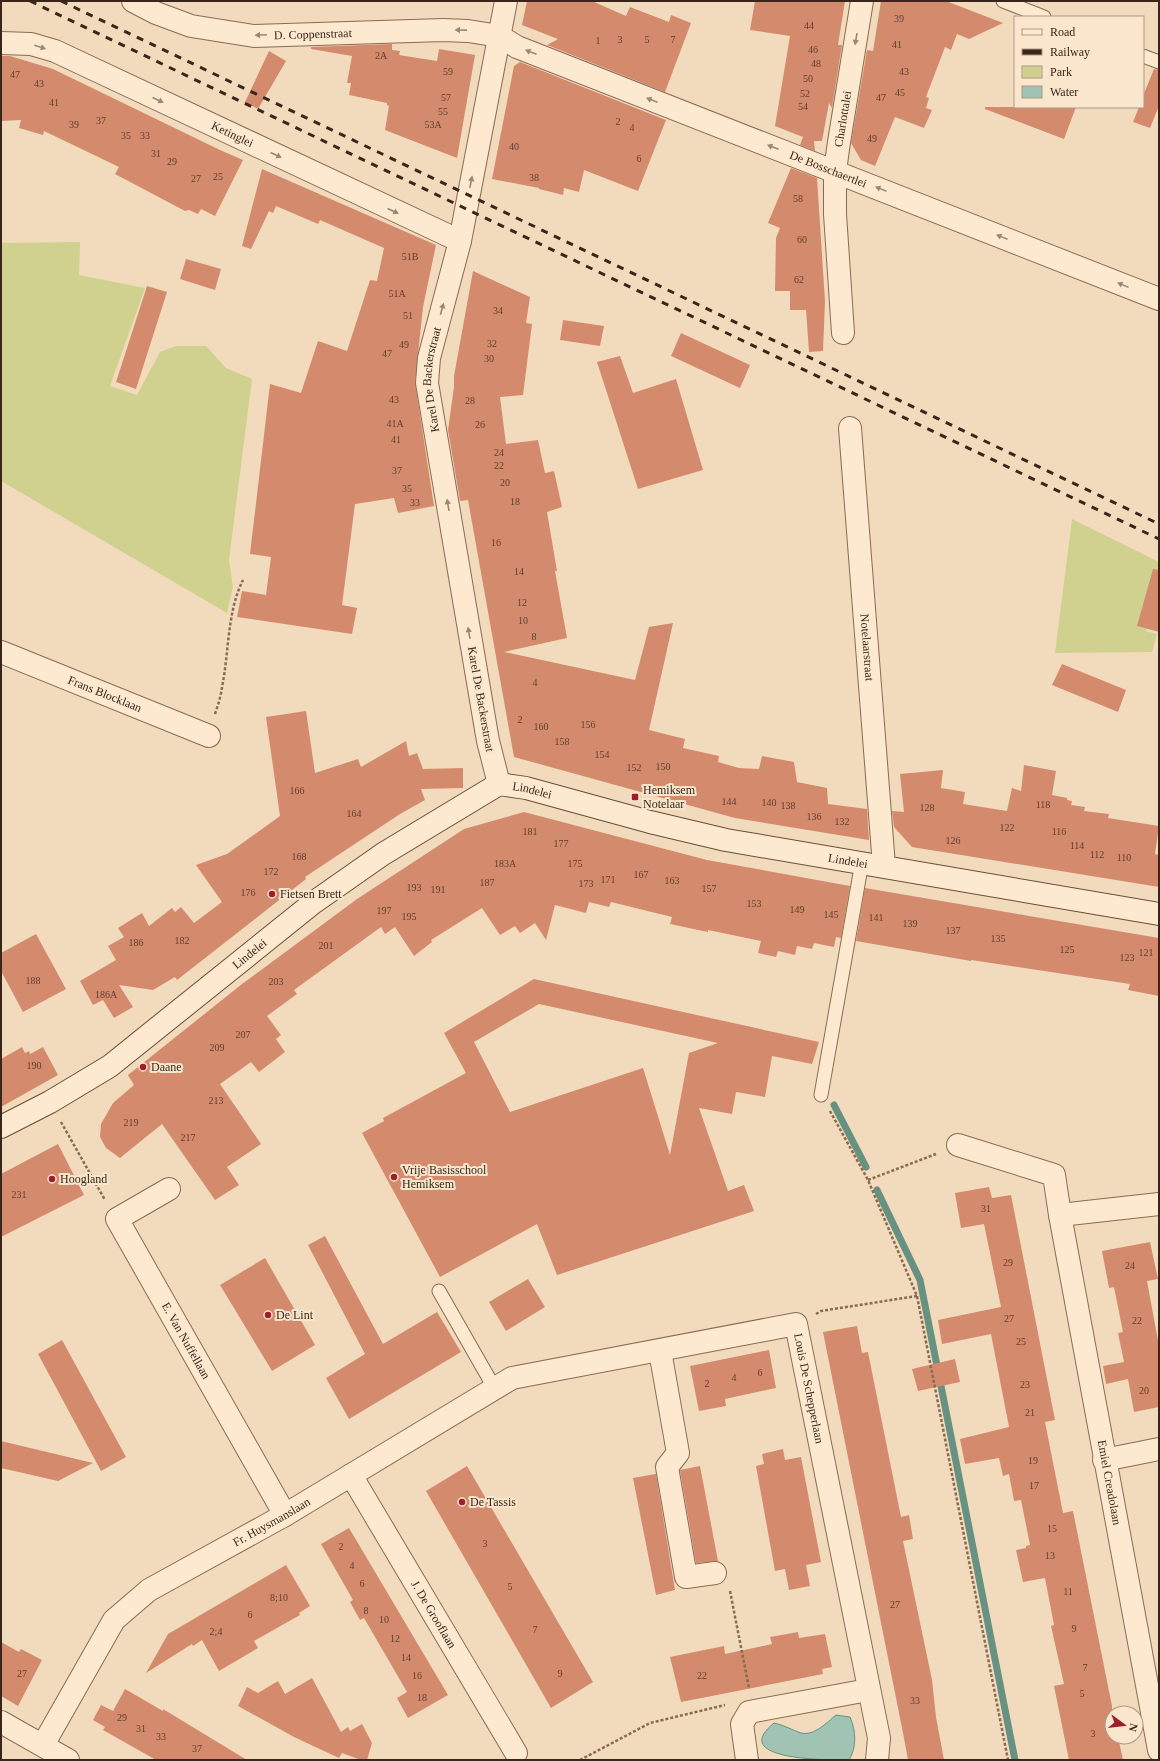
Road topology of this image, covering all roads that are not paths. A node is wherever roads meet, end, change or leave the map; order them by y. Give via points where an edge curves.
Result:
1 (133, 1) edge
2 (506, 1) edge
3 (862, 1) edge
4 (1003, 1) edge
5 (1041, 16) edge
6 (499, 36) junction
7 (1, 43) edge
8 (1144, 56) edge
9 (1159, 62) edge
10 (836, 172) junction
11 (460, 241) junction
12 (1159, 299) edge
13 (844, 333) dead end
14 (850, 428) dead end
15 (1, 652) edge
16 (209, 736) road end
17 (499, 784) junction
18 (862, 862) junction
19 (884, 866) junction
20 (1159, 914) edge
21 (821, 1095) road end
22 (1, 1127) edge
23 (958, 1145) road end
24 (169, 1190) dead end
25 (1159, 1204) edge
26 (1060, 1215) junction
27 (439, 1292) dead end
28 (660, 1351) junction
29 (504, 1383) junction
30 (1159, 1449) edge
31 (1104, 1460) junction
32 (351, 1475) junction
33 (285, 1515) junction
34 (715, 1573) road end
35 (868, 1690) junction
36 (1, 1722) edge
37 (43, 1745) junction
38 (1159, 1750) edge
39 (516, 1753) dead end
40 (68, 1760) edge
41 (748, 1760) edge
42 (877, 1760) edge

6 -> 1 street, D. Coppenstraat via 468,30 254,36 190,26
2 - 6 street, Karel De Backerstraat
3 -> 10 street, Charlottalei
4 - 5 lane
10 -> 6 street, De Bosschaertlei via 517,47
11 -> 6 street, Karel De Backerstraat
7 -> 11 street, Ketinglei via 31,44 55,51
8 - 9 lane
12 -> 10 street, De Bosschaertlei
10 - 13 street, Charlottalei via 835,214
17 -> 11 street, Karel De Backerstraat via 488,741 427,383 429,358
14 - 19 street, Notelaarstraat
15 - 16 street, Frans Blocklaan
17 - 18 street, Lindelei via 526,788 726,840
17 - 22 street, Lindelei via 383,854 313,903 110,1066 50,1102
18 - 19 street, Lindelei
18 - 21 lane
19 - 20 street, Lindelei
23 - 26 street, Emiel Creadolaan via 1054,1175
24 - 33 street, E. Van Nuffellaan via 117,1219
25 - 26 street
26 - 31 street, Emiel Creadolaan
27 - 29 lane
28 - 29 street, Louis De Schepperlaan
28 - 34 street via 678,1453 667,1467 686,1577
28 - 35 street, Louis De Schepperlaan via 796,1324
29 - 32 street, Fr. Huysmanslaan
30 - 31 street
31 - 38 street, Emiel Creadolaan
32 - 33 street, Fr. Huysmanslaan
32 - 39 street, J. De Grooflaan
33 - 37 street, Fr. Huysmanslaan via 149,1590 114,1620
35 - 41 street via 749,1712 742,1724
35 - 42 street, Louis De Schepperlaan via 878,1738
36 - 37 street
37 - 40 street

